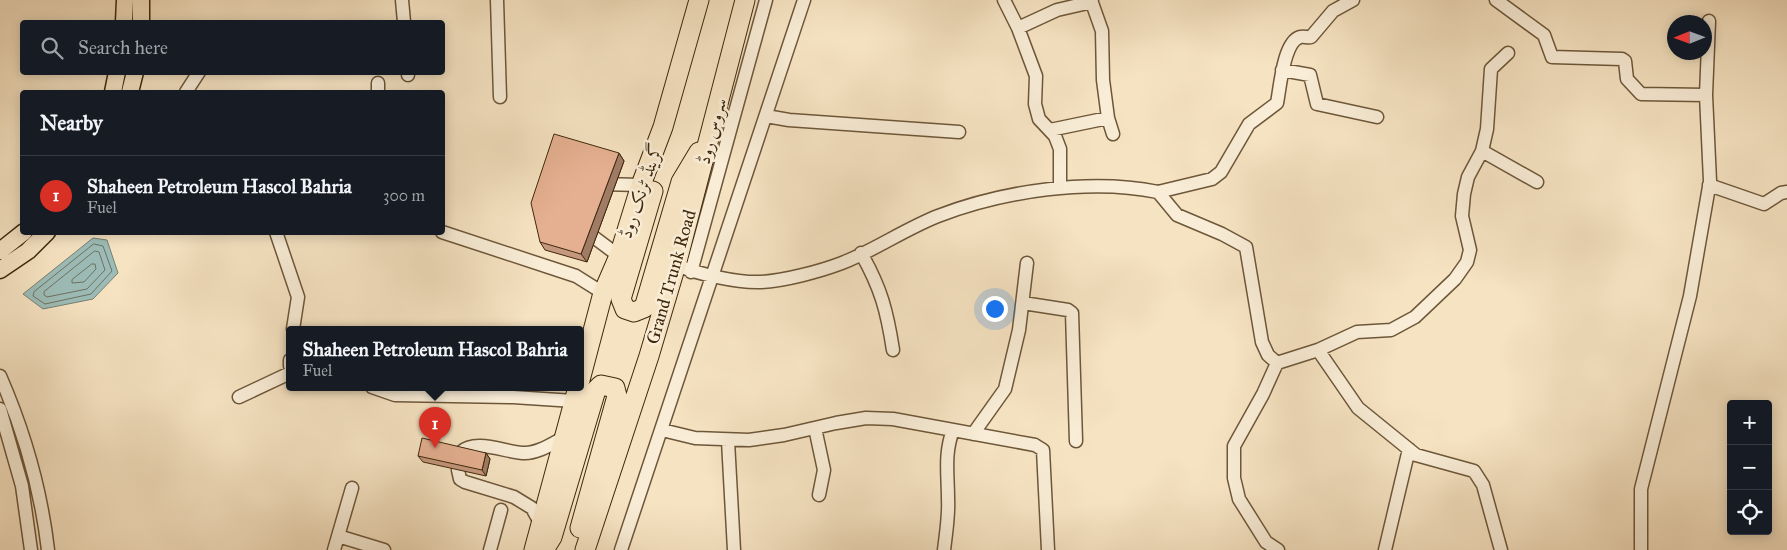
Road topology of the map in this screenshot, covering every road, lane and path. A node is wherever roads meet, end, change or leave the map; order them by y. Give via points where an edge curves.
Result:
1 (125, 0) edge
2 (141, 0) edge
3 (402, 0) edge
4 (497, 0) edge
5 (699, 0) edge
6 (744, 0) edge
7 (766, 0) edge
8 (804, 0) edge
9 (1004, 0) edge
10 (1353, 0) edge
11 (1496, 0) edge
12 (1092, 1) edge
13 (124, 20) edge
14 (141, 20) edge
15 (404, 20) edge
16 (1018, 28) junction
17 (1508, 53) dead end
18 (1707, 60) edge
19 (1282, 70) junction
20 (116, 75) edge
21 (134, 75) edge
22 (197, 75) edge
23 (113, 90) edge
24 (130, 90) edge
25 (187, 90) edge
26 (1706, 95) junction
27 (500, 97) dead end
28 (766, 116) junction
29 (1377, 117) dead end
30 (1108, 118) junction
31 (663, 127) junction
32 (1050, 130) junction
33 (959, 132) dead end
34 (710, 134) junction
35 (1114, 134) dead end
36 (1482, 151) junction
37 (1536, 182) dead end
38 (585, 184) edge
39 (641, 185) junction
40 (1709, 185) junction
41 (1060, 188) junction
42 (1158, 192) junction
43 (1787, 192) edge
44 (574, 222) edge
45 (445, 233) edge
46 (20, 235) edge
47 (44, 235) edge
48 (277, 235) edge
49 (0, 251) edge
50 (861, 253) junction
51 (619, 256) junction
52 (1027, 263) dead end
53 (683, 269) junction
54 (0, 270) edge
55 (713, 276) junction
56 (604, 293) junction
57 (1023, 303) junction
58 (294, 326) edge
59 (893, 350) dead end
60 (1318, 350) junction
61 (1277, 363) junction
62 (584, 366) edge
63 (286, 375) edge
64 (0, 376) edge
65 (384, 391) edge
66 (576, 394) edge
67 (239, 396) dead end
68 (0, 409) edge
69 (815, 428) junction
70 (662, 430) junction
71 (953, 430) junction
72 (973, 434) junction
73 (565, 437) junction
74 (728, 441) junction
75 (1076, 441) dead end
76 (1409, 449) junction
77 (461, 452) edge
78 (458, 470) edge
79 (352, 488) dead end
80 (819, 495) dead end
81 (501, 510) dead end
82 (541, 524) junction
83 (338, 536) junction
84 (31, 550) edge
85 (48, 550) edge
86 (334, 550) edge
87 (384, 550) edge
88 (490, 550) edge
89 (534, 550) edge
90 (544, 550) edge
91 (574, 550) edge
92 (585, 550) edge
93 (622, 550) edge
94 (734, 550) edge
95 (944, 550) edge
96 (1048, 550) edge
97 (1278, 550) edge
98 (1385, 550) edge
99 (1500, 550) edge
100 (1641, 550) edge

1 - 13 main road
2 - 14 main road
3 - 15 street
4 - 27 street
5 - 31 highway, گرینڈ ٹرنک روڈ
6 - 34 highway, Grand Trunk Road
7 - 53 street, سروس روڈ
8 - 28 street
9 - 16 street
10 - 19 street via 1333,11 1311,38 1296,38
11 - 26 street via 1544,35 1552,57 1622,59 1627,79 1641,94
12 - 16 street via 1057,10
12 - 30 street via 1102,31
16 - 32 street via 1036,76 1035,104 1039,119
17 - 36 street via 1491,69 1488,79 1490,104
18 - 26 street
19 - 29 street via 1310,75 1317,104
19 - 42 street via 1277,103 1248,124 1221,172 1212,179
20 - 23 main road
21 - 24 main road
22 - 25 street
26 - 40 street via 1710,138
28 - 33 street
28 - 55 street
30 - 32 street
30 - 35 street
31 - 34 highway via 655,182 621,299 624,310 634,312 644,308 681,182
31 - 39 highway, گرینڈ ٹرنک روڈ
32 - 41 street via 1060,149
34 - 53 highway, Grand Trunk Road
36 - 37 street
36 - 60 street via 1468,177 1464,194 1462,216 1470,250 1467,262 1455,279 1415,317 1391,330 1356,332
38 - 39 street
39 - 51 highway, گرینڈ ٹرنک روڈ
40 - 43 street via 1764,204
40 - 100 street via 1690,296 1641,490
41 - 42 street via 1137,188
41 - 50 street via 977,203 936,217
42 - 61 street via 1177,215 1246,247 1262,342 1268,355
44 - 51 street
45 - 56 street via 576,276
46 - 49 main road
47 - 54 main road via 28,251
48 - 58 street via 298,297
50 - 55 street via 842,263 761,282
50 - 59 street via 883,298
51 - 56 highway, گرینڈ ٹرنک روڈ
52 - 57 street
53 - 55 street
53 - 92 highway, Grand Trunk Road via 649,356
55 - 70 street
56 - 62 highway, گرینڈ ٹرنک روڈ
57 - 72 street via 1005,389
57 - 75 street via 1072,313
60 - 61 street
60 - 76 street via 1358,408
61 - 97 street via 1234,446 1234,478 1239,499 1266,542
63 - 67 street
64 - 85 street via 28,452
65 - 66 street via 395,395 514,397
66 - 73 highway
68 - 84 street via 22,486
69 - 71 street via 866,418 893,419
69 - 74 street
69 - 80 street via 824,470
70 - 74 street
70 - 93 street
71 - 72 street
71 - 95 street via 947,447 948,500
72 - 96 street via 1035,444 1043,450
73 - 77 street via 527,453 470,447
73 - 82 highway
74 - 94 street
76 - 98 street
76 - 99 street via 1474,471 1483,485
78 - 82 street via 460,479 465,482 514,497 532,508
79 - 83 street
81 - 88 street
82 - 89 highway
83 - 86 street
83 - 87 street
90 - 91 highway via 552,537 596,390 601,385 610,385 615,388 617,396

